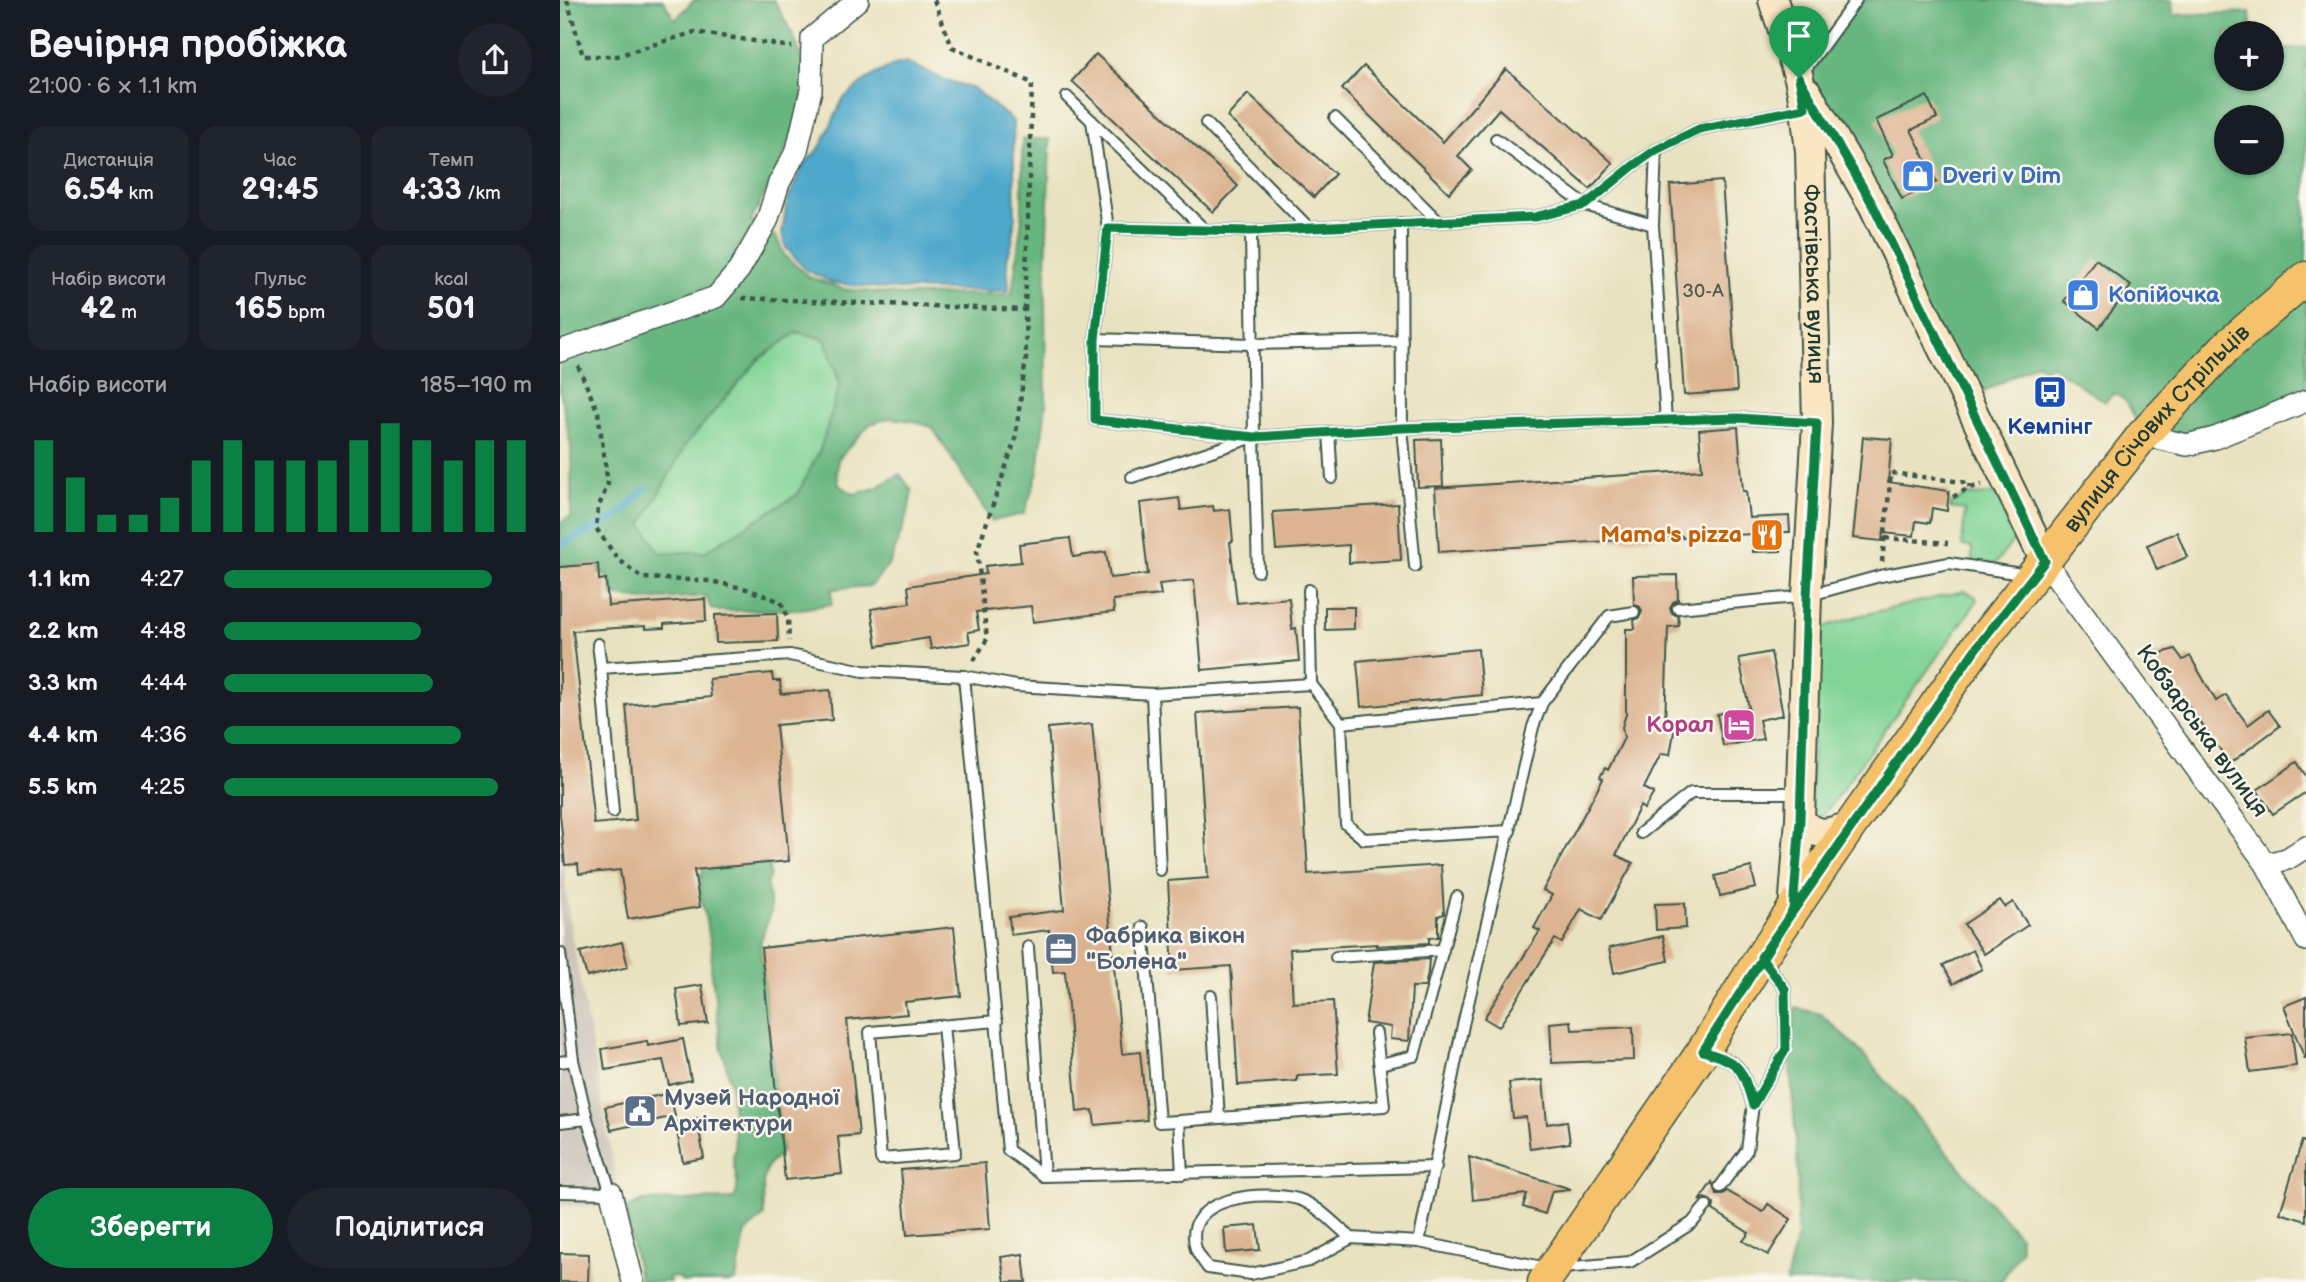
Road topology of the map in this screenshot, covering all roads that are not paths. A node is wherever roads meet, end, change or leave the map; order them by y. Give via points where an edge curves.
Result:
1 (858, 0) edge
2 (1773, 0) edge
3 (1856, 0) edge
4 (1799, 78) junction
5 (1068, 97) dead end
6 (1805, 108) junction
7 (1335, 118) dead end
8 (1092, 121) junction
9 (1206, 123) dead end
10 (1496, 139) dead end
11 (1656, 150) junction
12 (1585, 205) junction
13 (1438, 221) junction
14 (1401, 223) junction
15 (1653, 225) junction
16 (1108, 228) junction
17 (1309, 228) junction
18 (1205, 230) junction
19 (1251, 231) junction
20 (2306, 278) edge
21 (1095, 339) junction
22 (1402, 341) junction
23 (1253, 344) junction
24 (564, 350) edge
25 (2306, 401) edge
26 (1666, 421) junction
27 (1817, 423) junction
28 (1402, 428) junction
29 (1329, 432) junction
30 (2143, 435) junction
31 (1254, 437) junction
32 (1132, 477) dead end
33 (1332, 478) dead end
34 (1415, 566) dead end
35 (2039, 568) junction
36 (1258, 571) dead end
37 (1309, 590) dead end
38 (1807, 596) junction
39 (1678, 608) dead end
40 (1634, 612) dead end
41 (598, 644) dead end
42 (601, 668) junction
43 (964, 676) junction
44 (1311, 684) junction
45 (1152, 694) junction
46 (1542, 703) junction
47 (1341, 723) junction
48 (1800, 806) junction
49 (613, 812) dead end
50 (1850, 826) junction
51 (1510, 831) junction
52 (1641, 833) dead end
53 (2306, 847) edge
54 (2266, 864) junction
55 (1160, 870) dead end
56 (1457, 897) dead end
57 (1793, 910) junction
58 (1143, 927) dead end
59 (2306, 940) edge
60 (1028, 947) dead end
61 (1443, 950) junction
62 (560, 953) edge
63 (1336, 957) dead end
64 (1761, 957) junction
65 (1211, 996) dead end
66 (997, 1021) junction
67 (943, 1025) junction
68 (1376, 1033) dead end
69 (1703, 1051) junction
70 (573, 1060) junction
71 (560, 1062) edge
72 (1380, 1064) junction
73 (1753, 1105) junction
74 (1219, 1118) junction
75 (587, 1119) junction
76 (1179, 1121) junction
77 (560, 1122) edge
78 (1436, 1167) junction
79 (1182, 1174) junction
80 (1044, 1176) junction
81 (1720, 1187) dead end
82 (560, 1192) edge
83 (611, 1193) junction
84 (1706, 1206) dead end
85 (1351, 1238) junction
86 (1419, 1242) junction
87 (1548, 1276) edge
88 (633, 1282) edge

1 - 24 street via 812,38 811,90 797,150 779,183 767,221 739,270 716,297
2 - 4 main road, Фастівська вулиця
3 - 4 lane
4 - 6 main road, Фастівська вулиця
4 - 35 main road, Фастівська вулиця via 1873,205 2011,488
5 - 8 lane
6 - 11 lane via 1699,129
6 - 27 main road, Фастівська вулиця
7 - 13 lane
8 - 16 lane
8 - 18 lane
9 - 17 lane
10 - 12 lane
11 - 12 lane
11 - 15 lane
12 - 13 lane via 1535,217
12 - 15 lane
13 - 14 lane
14 - 17 lane
14 - 22 lane
15 - 26 lane
16 - 18 lane
16 - 21 lane
17 - 19 lane
18 - 19 lane
19 - 23 lane
20 - 30 main road, вулиця Січових Стрільців via 2227,346
21 - 23 lane
21 - 31 lane via 1095,420
22 - 23 lane
22 - 28 lane
23 - 31 lane
25 - 30 street via 2187,446
26 - 27 lane via 1738,418
26 - 28 lane
27 - 38 main road, Фастівська вулиця
28 - 29 lane
28 - 34 lane
29 - 31 lane
29 - 33 lane
30 - 35 main road, вулиця Січових Стрільців
31 - 32 lane
31 - 36 lane
35 - 38 lane via 1949,563
35 - 50 main road, вулиця Січових Стрільців
35 - 54 street, Кобзарська вулиця
37 - 44 lane
38 - 39 lane
38 - 48 main road, Фастівська вулиця
40 - 46 lane via 1609,616
41 - 42 lane
42 - 43 lane via 790,655 863,671
42 - 49 lane
43 - 45 lane via 1017,686
43 - 66 lane
44 - 45 lane
44 - 47 lane
45 - 55 lane
46 - 47 lane
46 - 51 lane
47 - 51 lane via 1346,824 1363,839
48 - 50 main road via 1813,832
48 - 52 lane via 1691,793
48 - 57 main road, Фастівська вулиця
50 - 57 main road, вулиця Січових Стрільців
51 - 78 lane via 1463,1025
53 - 54 street via 2287,859
54 - 59 street, Кобзарська вулиця
56 - 61 lane
57 - 64 main road, вулиця Січових Стрільців
58 - 76 lane via 1159,1122
60 - 80 lane
61 - 63 lane
61 - 72 lane via 1414,1056
62 - 70 lane
64 - 69 main road, вулиця Січових Стрільців
64 - 73 lane via 1785,989 1786,1049
65 - 74 lane
66 - 67 lane
66 - 80 lane via 1008,1150
67 - 67 lane via 870,1032 881,1159 955,1153
68 - 72 lane
69 - 73 lane via 1730,1060 1742,1070
69 - 87 main road, вулиця Січових Стрільців
70 - 71 lane
70 - 75 lane
72 - 74 lane via 1384,1106
73 - 81 lane via 1747,1150
74 - 76 lane
75 - 77 lane
75 - 83 lane
76 - 79 lane
78 - 79 lane
78 - 86 lane
79 - 80 lane
82 - 83 lane
83 - 88 street
84 - 87 lane via 1692,1223 1630,1262
85 - 85 lane via 1309,1261 1251,1274 1208,1268 1196,1250 1194,1233 1201,1215 1222,1201 1255,1195 1308,1203
85 - 86 lane
86 - 87 lane

